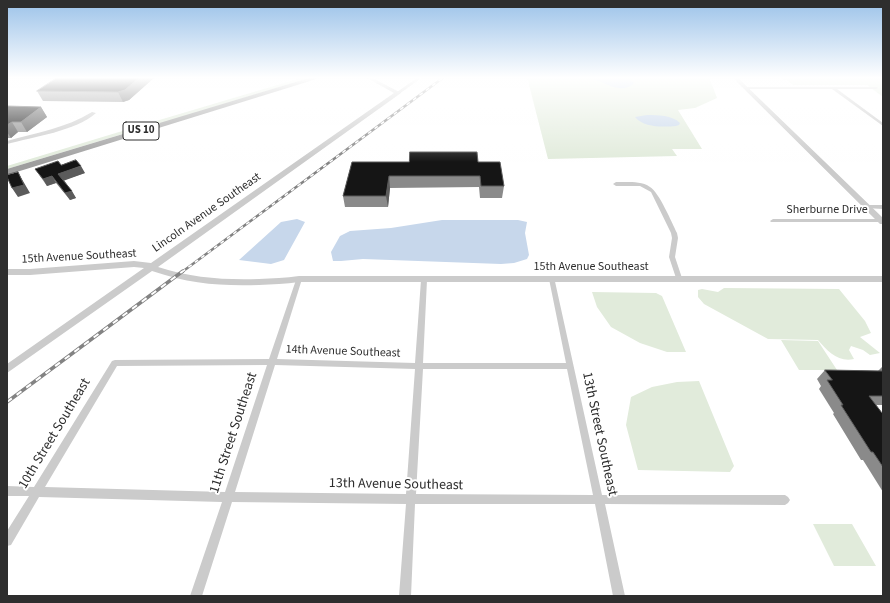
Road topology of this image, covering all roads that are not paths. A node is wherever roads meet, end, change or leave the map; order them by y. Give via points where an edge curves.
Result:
1 (205, 105) edge
2 (227, 105) edge
3 (381, 105) edge
4 (763, 105) edge
5 (856, 105) edge
6 (94, 113) dead end
7 (883, 125) edge
8 (7, 143) edge
9 (7, 164) edge
10 (7, 172) edge
11 (616, 184) dead end
12 (867, 207) junction
13 (883, 207) edge
14 (773, 222) dead end
15 (882, 222) edge
16 (152, 267) junction
17 (7, 272) edge
18 (679, 278) junction
19 (299, 279) junction
20 (552, 279) junction
21 (883, 279) edge
22 (424, 280) junction
23 (272, 362) junction
24 (115, 363) joint
25 (418, 366) junction
26 (570, 366) junction
27 (7, 369) edge
28 (7, 491) edge
29 (37, 492) junction
30 (228, 497) junction
31 (411, 499) junction
32 (599, 500) junction
33 (785, 500) dead end
34 (7, 541) edge
35 (196, 596) edge
36 (405, 596) edge
37 (619, 596) edge

1 - 9 highway, US 10
2 - 10 highway, US 10
3 - 16 street, Lincoln Avenue Southeast
4 - 12 street
5 - 7 street
6 - 8 street via 71,124
11 - 18 street via 640,184 653,191 674,233 672,257
12 - 13 street
12 - 15 street
14 - 15 street, Sherburne Drive
16 - 17 street, 15th Avenue Southeast via 134,264
16 - 19 street, 15th Avenue Southeast via 154,270 204,281
16 - 27 street, Lincoln Avenue Southeast
18 - 20 street, 15th Avenue Southeast
18 - 21 street, 15th Avenue Southeast
19 - 22 street, 15th Avenue Southeast
19 - 23 street, 11th Street Southeast
20 - 22 street, 15th Avenue Southeast
20 - 26 street, 13th Street Southeast
22 - 25 street
23 - 24 street, 14th Avenue Southeast
23 - 25 street, 14th Avenue Southeast
23 - 30 street, 11th Street Southeast
24 - 29 street, 10th Street Southeast
25 - 26 street, 14th Avenue Southeast
25 - 31 street
26 - 32 street, 13th Street Southeast
28 - 29 street, 13th Avenue Southeast
29 - 30 street, 13th Avenue Southeast
29 - 34 street, 10th Street Southeast
30 - 31 street, 13th Avenue Southeast
30 - 35 street, 11th Street Southeast
31 - 32 street, 13th Avenue Southeast
31 - 36 street
32 - 33 street, 13th Avenue Southeast
32 - 37 street, 13th Street Southeast

